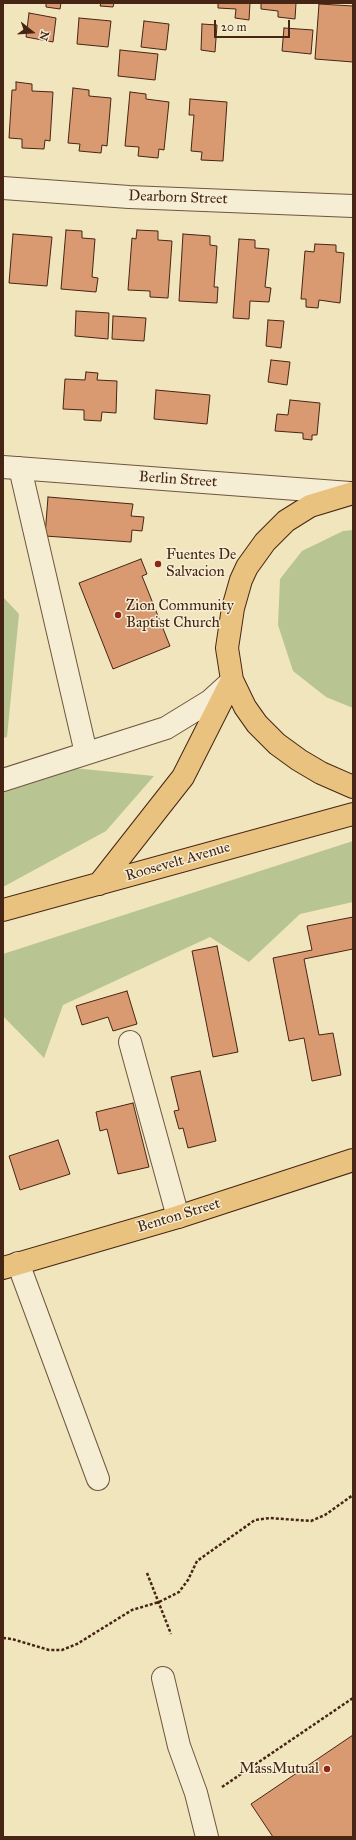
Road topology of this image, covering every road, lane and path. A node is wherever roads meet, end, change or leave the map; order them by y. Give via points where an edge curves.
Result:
1 (3, 188) edge
2 (353, 206) edge
3 (12, 468) edge
4 (352, 493) edge
5 (232, 680) junction
6 (86, 753) junction
7 (3, 780) edge
8 (353, 787) edge
9 (353, 814) edge
10 (99, 884) junction
11 (3, 910) edge
12 (130, 1042) dead end
13 (353, 1160) edge
14 (178, 1217) junction
15 (11, 1266) edge
16 (98, 1479) dead end
17 (353, 1495) edge
18 (147, 1573) dead end
19 (158, 1602) junction
20 (171, 1634) dead end
21 (3, 1638) edge
22 (163, 1678) dead end
23 (353, 1698) edge
24 (222, 1787) dead end
25 (207, 1837) edge

1 - 2 street, Dearborn Street
3 - 4 street, Berlin Street
3 - 6 street
4 - 5 main road via 323,501 297,513 275,530 255,554 241,580 233,608 227,648
5 - 6 street via 210,700 166,728
5 - 8 main road via 245,707 257,724 277,744 310,767
5 - 10 main road via 183,777
6 - 7 street
9 - 10 main road, Roosevelt Avenue
10 - 11 main road, Roosevelt Avenue
12 - 14 street
13 - 14 main road, Benton Street
14 - 15 main road, Benton Street
15 - 16 street
17 - 19 path via 325,1516 311,1521 270,1518 254,1520 197,1561 179,1592
18 - 19 path
19 - 20 path
19 - 21 path via 132,1610 77,1644 62,1650 49,1650
22 - 25 street via 179,1746 196,1793
23 - 24 path

